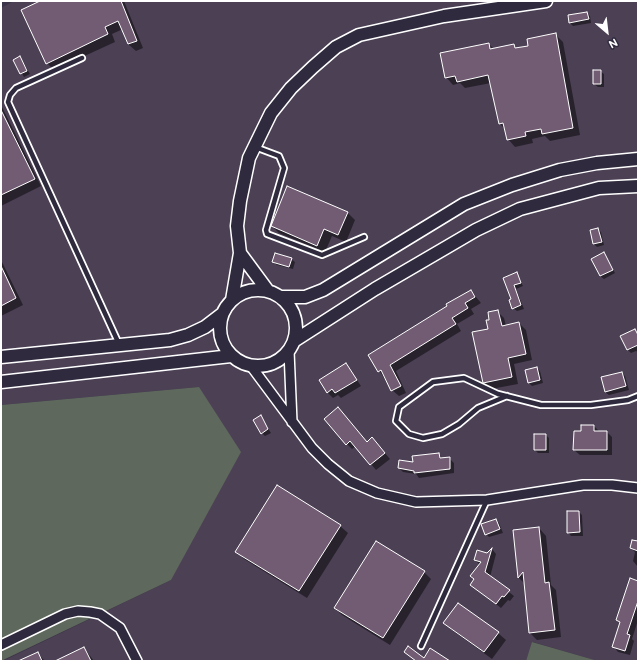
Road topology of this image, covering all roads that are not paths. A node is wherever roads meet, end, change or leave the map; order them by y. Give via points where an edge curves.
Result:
1 (546, 1) edge
2 (82, 58) dead end
3 (254, 146) junction
4 (638, 159) edge
5 (638, 186) edge
6 (364, 237) dead end
7 (240, 253) junction
8 (268, 291) junction
9 (280, 297) junction
10 (232, 300) junction
11 (222, 314) junction
12 (119, 345) junction
13 (292, 346) junction
14 (231, 356) junction
15 (1, 357) edge
16 (252, 366) junction
17 (1, 382) edge
18 (507, 396) junction
19 (638, 396) edge
20 (292, 422) junction
21 (638, 488) edge
22 (487, 500) junction
23 (1, 645) edge
24 (421, 646) dead end
25 (137, 661) edge

1 - 3 street via 444,16 359,35 336,48 291,88 271,113
2 - 12 lane via 16,88 8,102
3 - 6 lane via 279,156 284,168 267,234 322,255
3 - 7 street via 243,179 240,201 237,226
4 - 9 street via 560,170 512,185 464,204 323,290 305,297
5 - 13 street via 599,188 520,210 476,230 375,289
7 - 8 street
7 - 10 street
8 - 9 street
8 - 10 street via 242,293
9 - 13 street via 290,306 295,317 296,329
10 - 11 street
11 - 12 street via 205,327 188,335 170,340
11 - 14 street via 219,325 220,337
12 - 15 street
13 - 16 street via 273,364
13 - 20 street
14 - 16 street via 241,363
14 - 17 street
16 - 20 street
18 - 18 lane via 464,378 433,382 399,407 396,421 409,434 423,438 442,434 460,424 478,408
18 - 19 lane via 541,405 591,405 628,400
20 - 22 street via 328,464 350,481 377,492 416,502
21 - 22 street via 583,485
22 - 24 lane
23 - 25 street via 65,614 90,612 100,614 120,628

